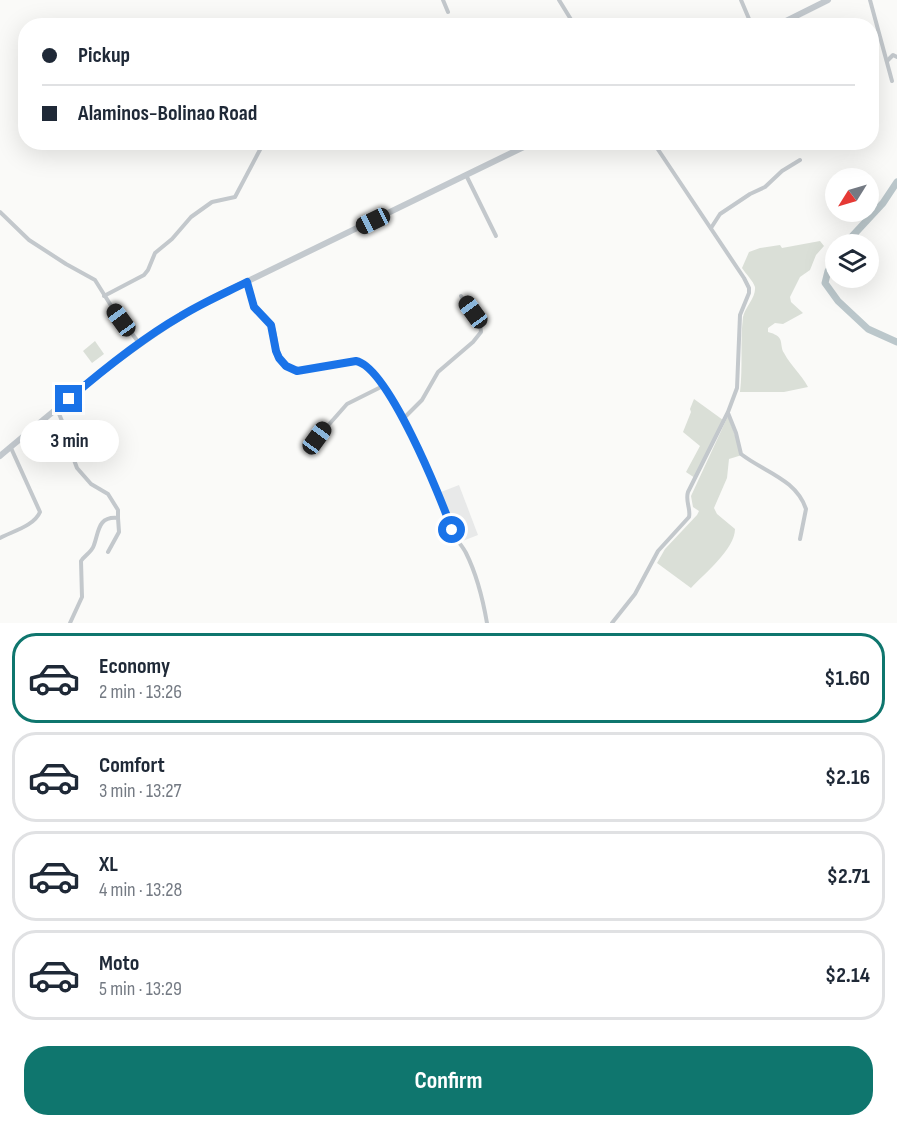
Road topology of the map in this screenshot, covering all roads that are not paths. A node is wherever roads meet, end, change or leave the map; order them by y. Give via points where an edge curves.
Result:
1 (443, 0) edge
2 (559, 0) edge
3 (741, 0) edge
4 (828, 0) edge
5 (870, 0) edge
6 (448, 12) dead end
7 (570, 18) edge
8 (749, 18) edge
9 (793, 18) edge
10 (875, 18) edge
11 (879, 32) edge
12 (897, 57) edge
13 (887, 61) junction
14 (892, 81) dead end
15 (260, 150) edge
16 (518, 150) edge
17 (658, 150) edge
18 (800, 160) dead end
19 (466, 175) junction
20 (0, 212) edge
21 (711, 229) junction
22 (496, 236) dead end
23 (247, 282) junction
24 (104, 296) junction
25 (461, 296) dead end
26 (139, 343) junction
27 (382, 386) junction
28 (57, 409) junction
29 (728, 412) junction
30 (403, 419) junction
31 (317, 438) dead end
32 (10, 447) junction
33 (0, 456) edge
34 (118, 519) junction
35 (0, 538) edge
36 (800, 539) dead end
37 (108, 552) dead end
38 (70, 623) edge
39 (487, 623) edge
40 (612, 623) edge

1 - 6 street
2 - 7 street
3 - 8 street
4 - 9 main road
5 - 10 street
11 - 13 street
12 - 13 street via 892,55
13 - 14 street
15 - 24 street via 235,197 212,202 191,217 155,253 144,275
16 - 19 main road
17 - 21 street
18 - 21 street via 770,184 720,214
19 - 22 street
19 - 23 main road
20 - 24 street via 29,240 94,280
21 - 29 street via 750,293 740,315 737,388
23 - 26 main road via 180,316
23 - 27 street via 254,307 271,325 276,351 286,366 297,371 362,362
24 - 26 street
25 - 30 street via 480,324 481,332 438,372 422,400
26 - 28 main road
27 - 30 street
27 - 31 street via 347,404
28 - 32 main road
28 - 34 street via 77,468 91,484 108,494 118,510
29 - 36 street via 741,454 788,484 804,504
29 - 40 street via 688,492 689,517 658,551 635,594
30 - 39 street via 468,558
32 - 33 main road
32 - 35 street via 40,512 27,525
34 - 37 street via 119,532
34 - 38 street via 107,519 99,526 93,548 81,561 82,597

